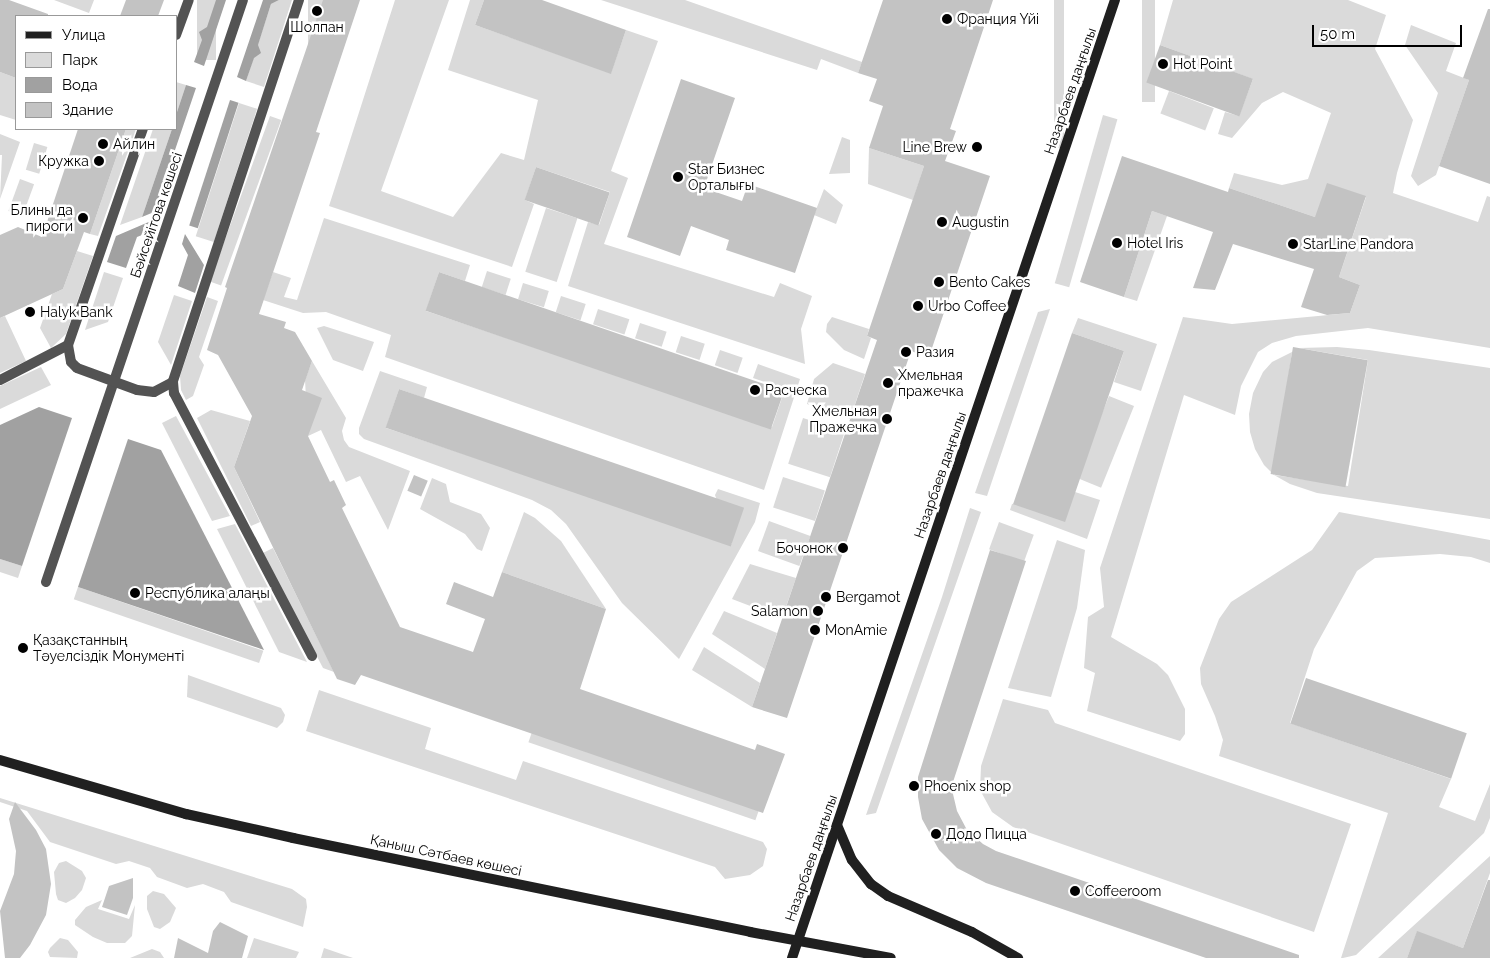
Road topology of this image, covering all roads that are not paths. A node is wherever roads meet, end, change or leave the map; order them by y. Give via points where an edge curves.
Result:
1 (189, 0) edge
2 (243, 0) edge
3 (299, 0) edge
4 (1115, 0) edge
5 (178, 29) edge
6 (143, 130) edge
7 (68, 345) junction
8 (0, 380) edge
9 (114, 381) junction
10 (172, 382) junction
11 (46, 582) dead end
12 (312, 656) dead end
13 (0, 760) edge
14 (837, 825) junction
15 (798, 940) junction
16 (792, 958) edge
17 (891, 958) edge
18 (1018, 958) edge

1 - 5 street
2 - 9 street, Бәйсейітова көшесі
3 - 10 street
4 - 14 main road, Назарбаев даңғылы
6 - 7 street
7 - 8 street
7 - 9 street via 71,362 77,368
9 - 10 street via 147,392 162,389
9 - 11 street, Бәйсейітова көшесі
10 - 12 street via 174,393
13 - 15 main road, Қаныш Сәтбаев көшесі via 205,818
14 - 15 main road, Назарбаев даңғылы
14 - 18 main road via 852,860 871,884 888,896 972,932
15 - 16 main road, Назарбаев даңғылы
15 - 17 main road, Қаныш Сәтбаев көшесі

